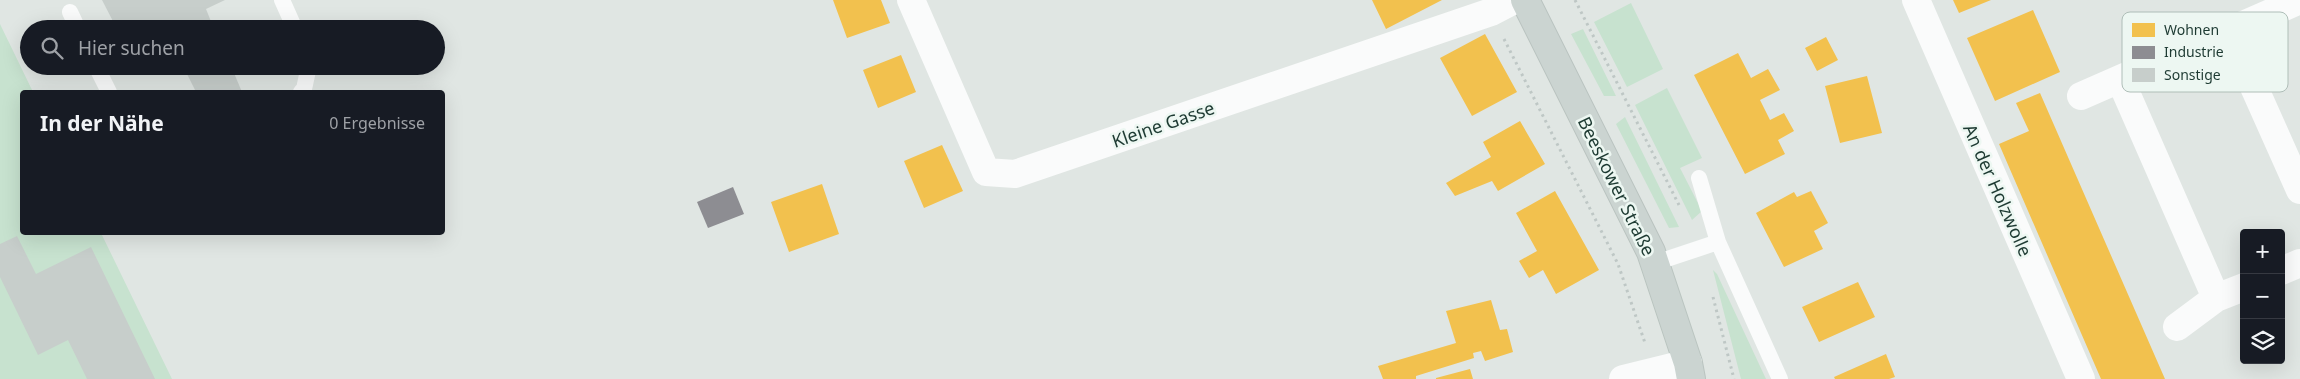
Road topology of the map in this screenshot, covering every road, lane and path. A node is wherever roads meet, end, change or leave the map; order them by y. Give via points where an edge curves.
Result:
1 (282, 0) edge
2 (911, 0) edge
3 (1525, 0) edge
4 (1575, 0) edge
5 (1916, 0) edge
6 (2300, 0) edge
7 (1503, 6) edge
8 (70, 12) dead end
9 (2273, 12) edge
10 (74, 20) edge
11 (291, 20) edge
12 (100, 75) edge
13 (307, 75) edge
14 (2120, 79) joint
15 (2122, 84) edge
16 (108, 90) edge
17 (303, 90) edge
18 (2126, 92) edge
19 (2256, 92) edge
20 (2081, 96) dead end
21 (1699, 178) dead end
22 (2300, 190) edge
23 (1718, 242) junction
24 (1697, 249) junction
25 (1655, 263) junction
26 (2300, 263) edge
27 (2285, 269) edge
28 (2240, 289) edge
29 (2216, 298) junction
30 (2178, 327) dead end
31 (1654, 370) junction
32 (1690, 371) edge
33 (1623, 379) edge
34 (1734, 379) edge
35 (1780, 379) edge
36 (2081, 379) edge

1 - 11 lane
2 - 7 street, Kleine Gasse via 986,172 1015,174
3 - 25 main road, Beeskower Straße
4 - 24 path via 1678,204
5 - 36 street, An der Holzwolle
6 - 9 street
7 - 31 path via 1618,264
8 - 10 lane
12 - 16 lane
13 - 17 lane
14 - 15 street
14 - 20 street
18 - 29 street
19 - 22 street
21 - 23 lane
23 - 24 lane
23 - 35 lane
24 - 25 lane
24 - 34 path via 1709,281
25 - 32 main road, Beeskower Straße
26 - 27 street
28 - 29 street
29 - 30 street
31 - 32 street
31 - 33 street

